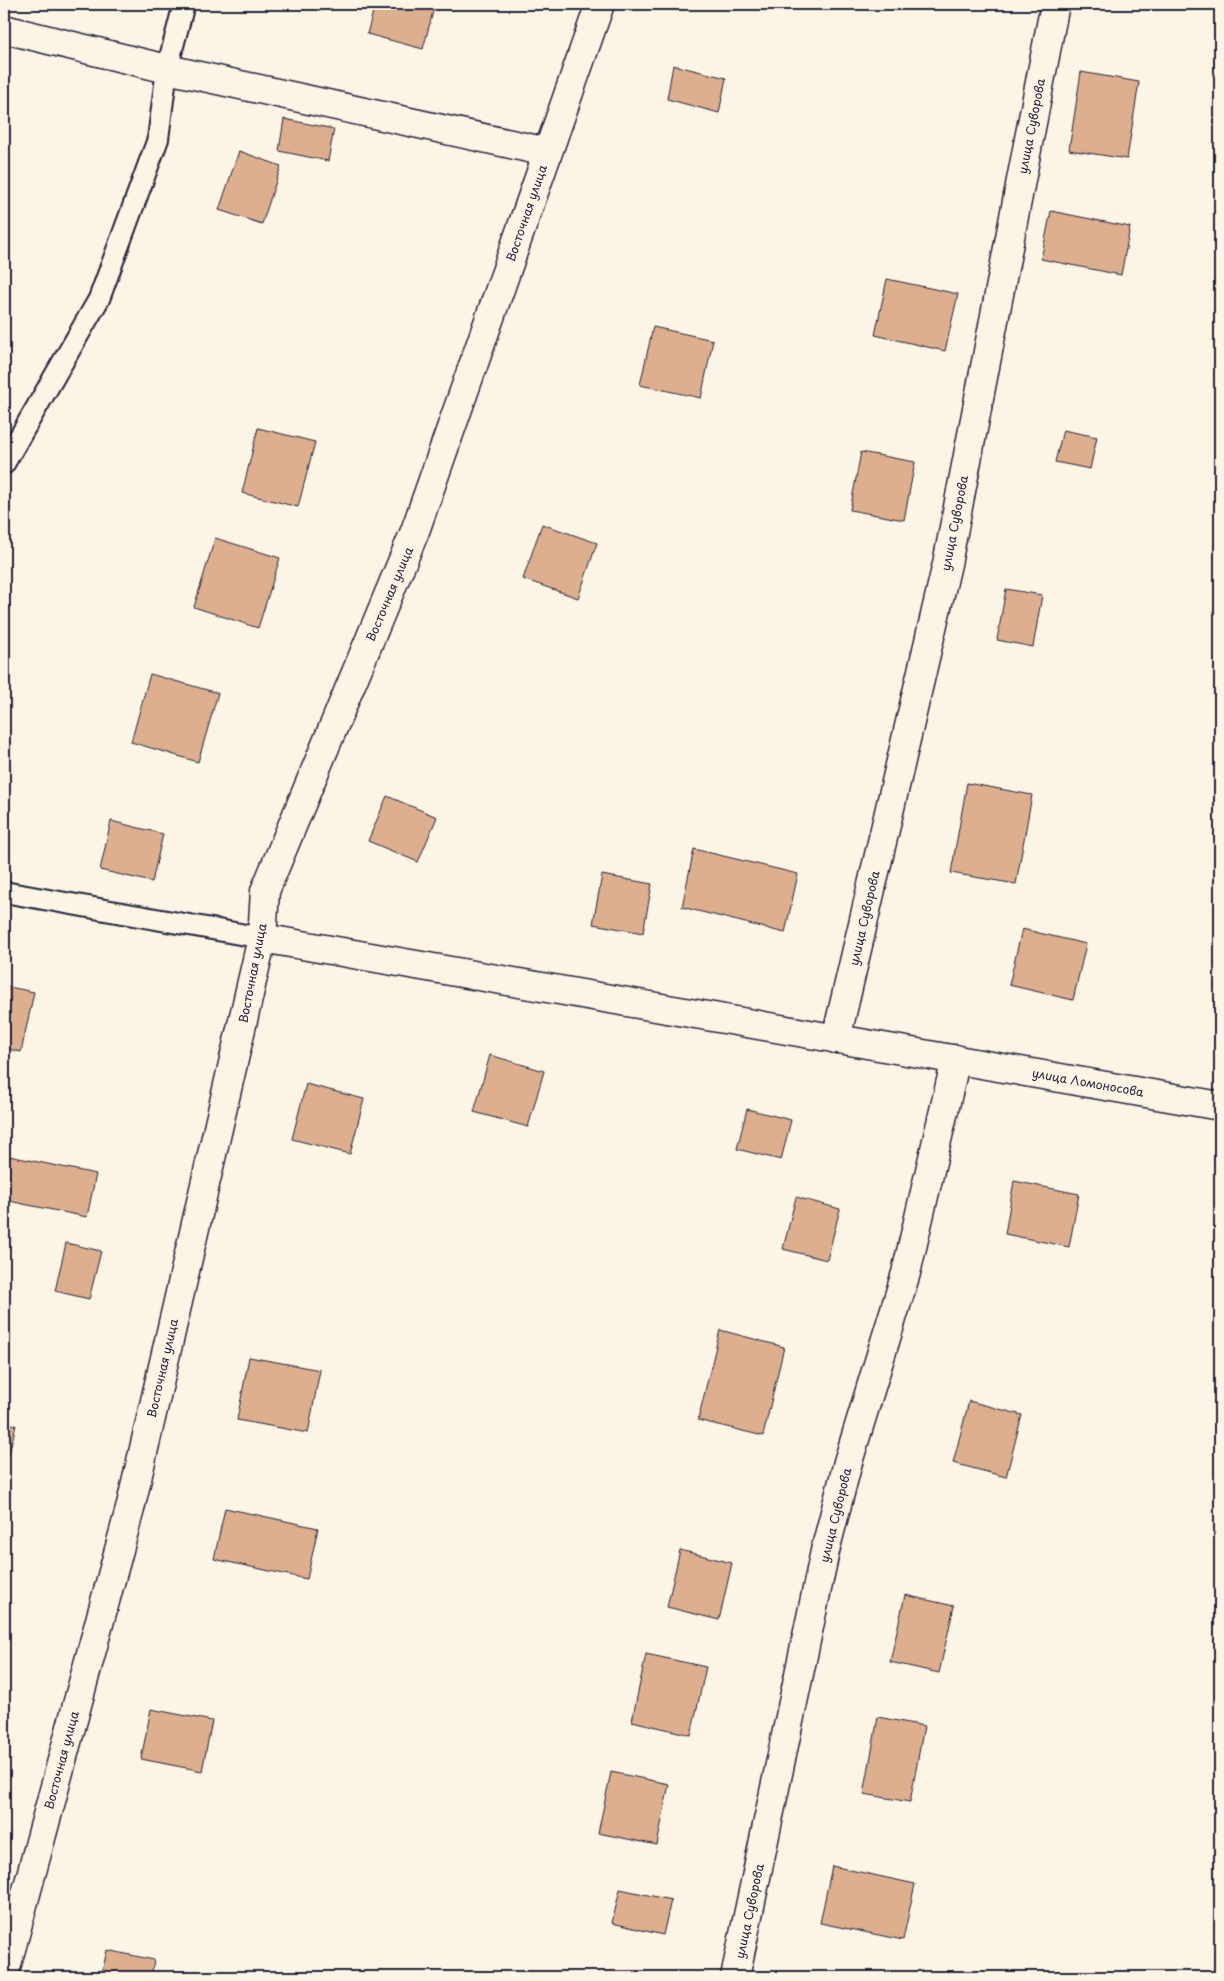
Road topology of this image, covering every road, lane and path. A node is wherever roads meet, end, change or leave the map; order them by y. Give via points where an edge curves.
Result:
1 (184, 4) edge
2 (600, 4) edge
3 (1055, 4) edge
4 (4, 28) edge
5 (166, 68) junction
6 (547, 152) junction
7 (4, 464) edge
8 (4, 892) edge
9 (262, 938) junction
10 (836, 1039) junction
11 (956, 1059) junction
12 (1220, 1106) edge
13 (4, 1975) edge
14 (735, 1977) edge

1 - 5 lane
2 - 6 street, Восточная улица
3 - 10 street, улица Суворова via 947,564
4 - 5 street
5 - 6 street
5 - 7 lane via 158,139 100,299
6 - 9 street, Восточная улица via 415,531 265,891
8 - 9 lane
9 - 10 street, улица Ломоносова
9 - 13 street, Восточная улица via 130,1509
10 - 11 street, улица Ломоносова
11 - 12 street, улица Ломоносова
11 - 14 street, улица Суворова via 906,1274 851,1452 825,1551

